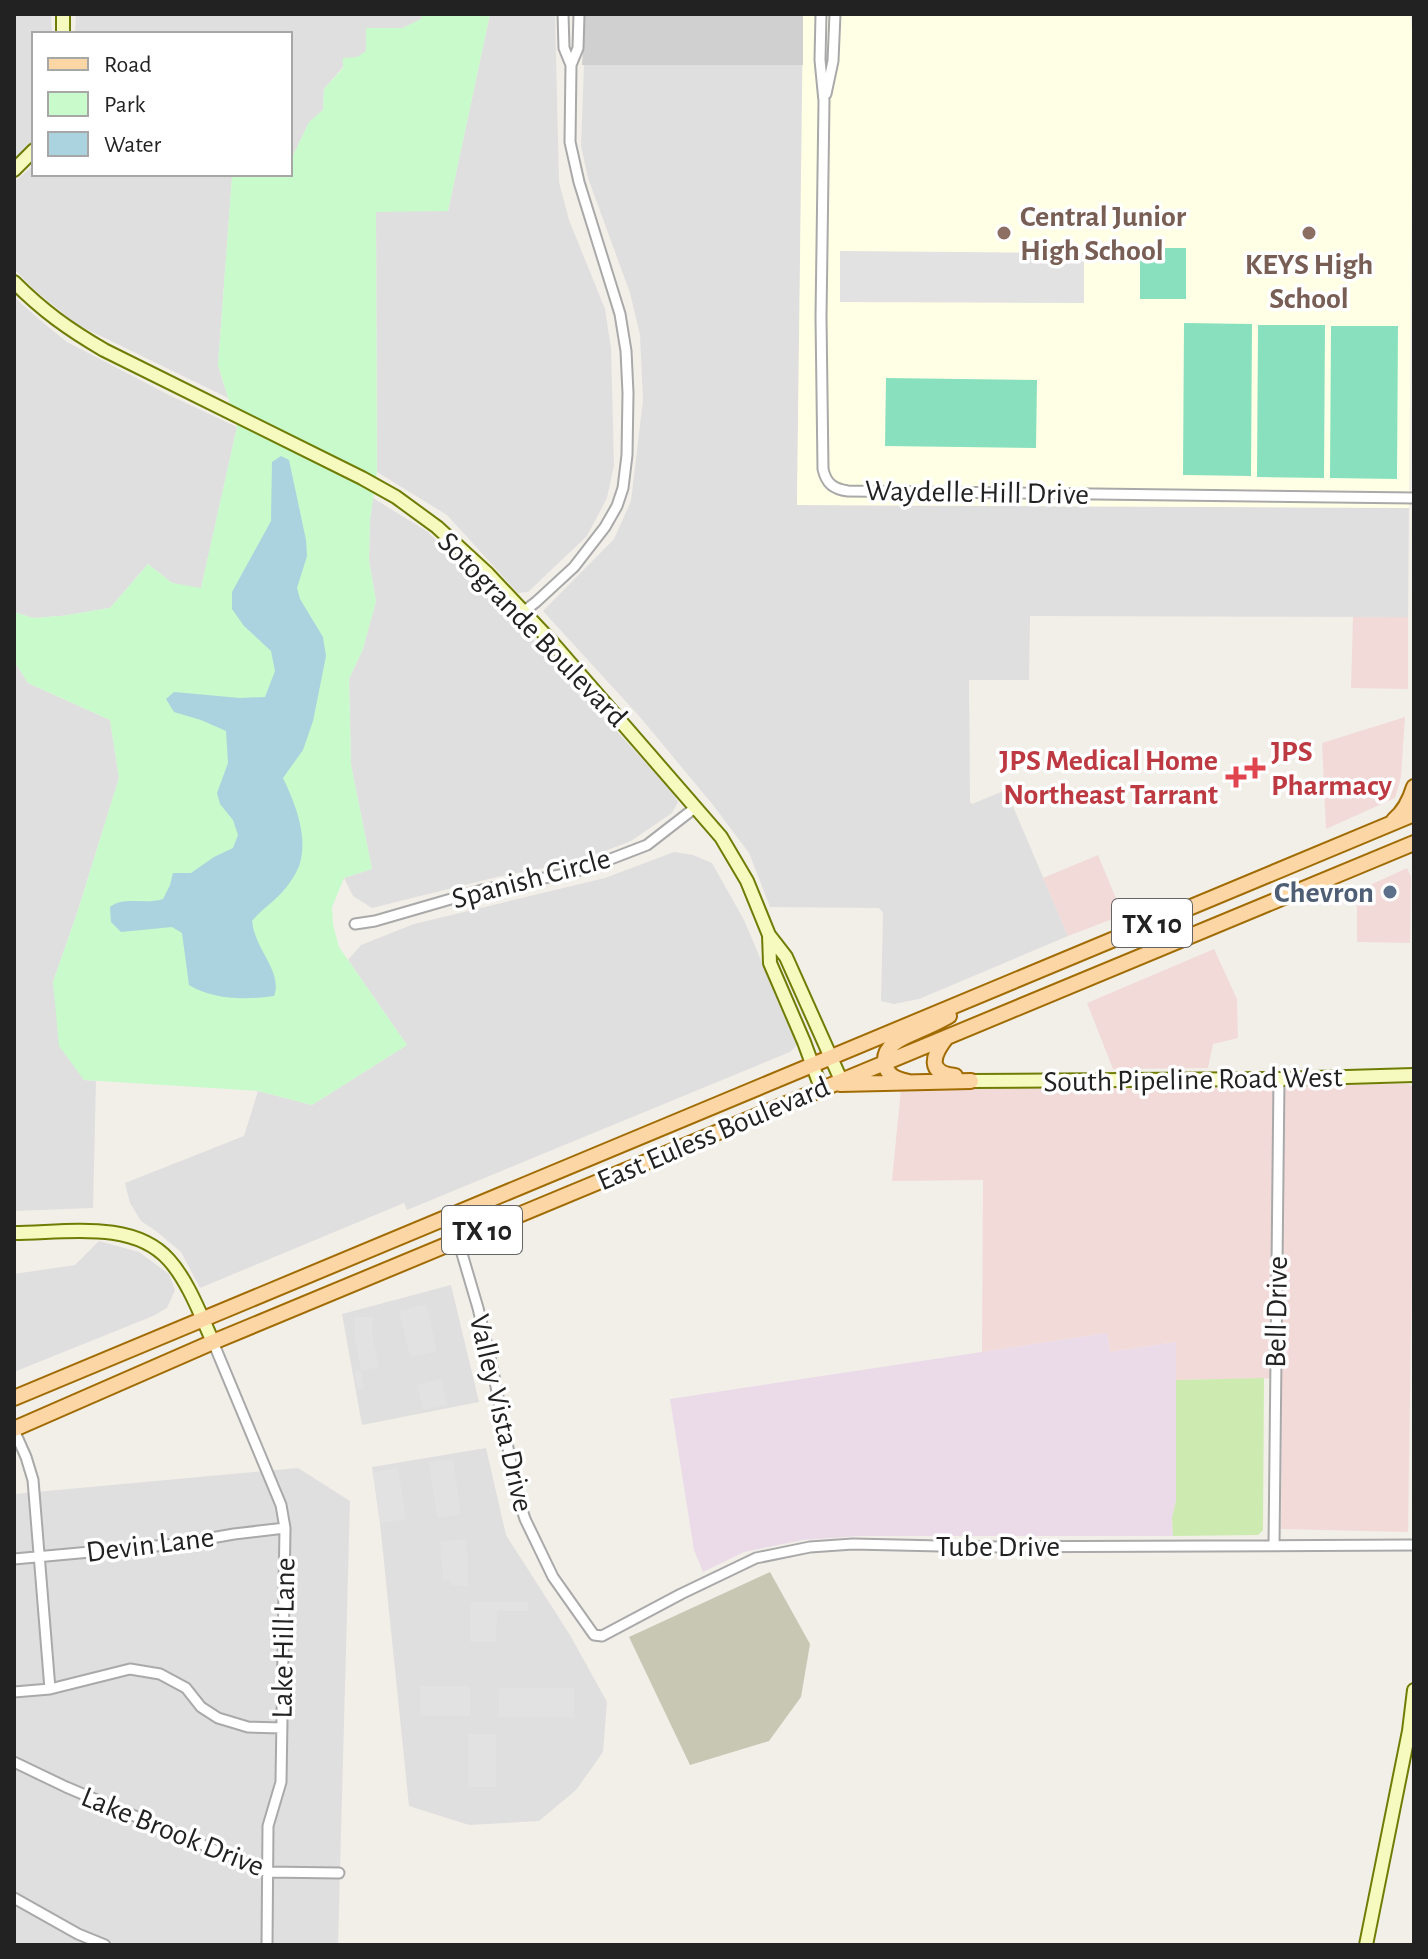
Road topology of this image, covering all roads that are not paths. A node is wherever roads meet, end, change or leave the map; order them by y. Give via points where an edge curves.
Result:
1 (563, 14) edge
2 (579, 14) edge
3 (821, 14) edge
4 (835, 14) edge
5 (571, 65) junction
6 (824, 101) junction
7 (32, 152) edge
8 (14, 170) edge
9 (14, 282) edge
10 (1414, 498) edge
11 (523, 612) junction
12 (1414, 787) edge
13 (696, 807) junction
14 (1414, 814) edge
15 (1390, 824) junction
16 (1414, 843) edge
17 (355, 924) dead end
18 (1136, 929) junction
19 (769, 935) junction
20 (1147, 954) junction
21 (986, 991) junction
22 (948, 1036) junction
23 (830, 1056) junction
24 (885, 1062) junction
25 (813, 1064) junction
26 (1414, 1075) edge
27 (1279, 1079) junction
28 (971, 1081) junction
29 (908, 1082) junction
30 (831, 1084) junction
31 (447, 1217) junction
32 (14, 1233) edge
33 (458, 1240) junction
34 (202, 1319) junction
35 (213, 1342) junction
36 (14, 1398) edge
37 (14, 1429) edge
38 (285, 1528) junction
39 (1274, 1545) junction
40 (1414, 1545) edge
41 (39, 1555) junction
42 (14, 1559) edge
43 (602, 1636) joint
44 (50, 1689) junction
45 (1414, 1690) edge
46 (14, 1692) edge
47 (282, 1728) junction
48 (14, 1762) edge
49 (267, 1872) junction
50 (339, 1873) dead end
51 (14, 1898) edge
52 (105, 1945) edge
53 (267, 1945) edge
54 (1366, 1945) edge

1 - 5 street via 564,48
2 - 5 street via 578,48
3 - 6 street, Waydelle Hill Drive
4 - 6 street, Waydelle Hill Drive
5 - 11 street via 570,142 626,351 626,471 605,527 574,567
6 - 10 street, Waydelle Hill Drive via 823,469 831,486 848,491
7 - 8 street
9 - 11 street, Sotogrande Boulevard via 68,329 104,350 396,497 488,574
11 - 13 street, Sotogrande Boulevard
12 - 15 main road
13 - 17 street, Spanish Circle via 647,845 590,867
13 - 19 street, Sotogrande Boulevard via 747,881
14 - 15 main road, East Euless Boulevard / TX 10
15 - 18 main road, East Euless Boulevard / TX 10
16 - 20 main road, East Euless Boulevard / TX 10
18 - 20 main road
18 - 21 main road, East Euless Boulevard / TX 10
19 - 23 street, Sotogrande Boulevard via 786,957
19 - 25 street, Sotogrande Boulevard via 770,963
20 - 22 main road, East Euless Boulevard / TX 10
21 - 23 main road, East Euless Boulevard / TX 10
21 - 24 main road via 958,1012 897,1041
22 - 24 main road, East Euless Boulevard / TX 10
22 - 28 main road via 934,1055 935,1064 946,1075
23 - 25 main road, East Euless Boulevard / TX 10
23 - 30 street, Sotogrande Boulevard
24 - 29 main road via 892,1077
24 - 30 main road, East Euless Boulevard / TX 10
25 - 30 street, Sotogrande Boulevard
25 - 31 main road, East Euless Boulevard / TX 10
26 - 27 street, South Pipeline Road West
27 - 28 street, South Pipeline Road West
27 - 39 street, Bell Drive
28 - 29 main road
29 - 30 main road
30 - 33 main road, East Euless Boulevard / TX 10
31 - 33 street, Valley Vista Drive
31 - 34 main road, East Euless Boulevard / TX 10
32 - 34 street via 112,1232 136,1237 177,1270
33 - 35 main road, East Euless Boulevard / TX 10
33 - 43 street, Valley Vista Drive via 525,1519 553,1577 594,1635
34 - 35 street
34 - 36 main road, East Euless Boulevard / TX 10
35 - 37 main road, East Euless Boulevard / TX 10
35 - 38 street, Lake Hill Lane via 281,1505
37 - 41 street via 33,1480
38 - 41 street, Devin Lane via 177,1544
38 - 47 street, Lake Hill Lane
39 - 40 street, Tube Drive
39 - 43 street, Tube Drive via 810,1547 756,1558
41 - 42 street, Devin Lane
41 - 44 street
44 - 46 street
44 - 47 street via 130,1669 145,1671 186,1688 218,1718 248,1727
45 - 54 street
47 - 49 street, Lake Hill Lane via 281,1782 268,1826
48 - 49 street, Lake Brook Drive
49 - 50 street, Lake Brook Drive
49 - 53 street, Lake Hill Lane
51 - 52 street

